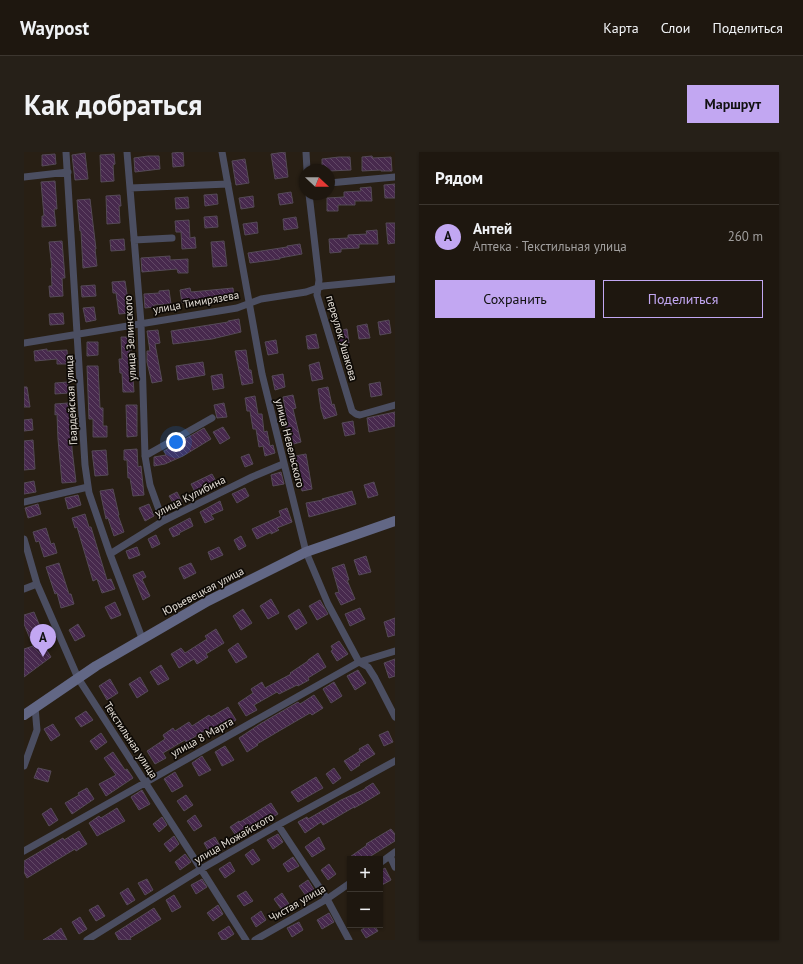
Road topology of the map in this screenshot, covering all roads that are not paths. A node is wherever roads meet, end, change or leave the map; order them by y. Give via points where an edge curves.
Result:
1 (66, 152) edge
2 (127, 152) edge
3 (222, 152) edge
4 (306, 152) edge
5 (307, 164) edge
6 (68, 172) junction
7 (24, 177) edge
8 (395, 177) edge
9 (335, 182) edge
10 (228, 184) junction
11 (130, 188) junction
12 (310, 200) edge
13 (172, 238) dead end
14 (134, 240) junction
15 (395, 279) edge
16 (318, 288) junction
17 (249, 303) junction
18 (141, 323) junction
19 (78, 334) junction
20 (24, 343) edge
21 (395, 405) edge
22 (212, 418) dead end
23 (146, 456) junction
24 (283, 464) junction
25 (88, 487) junction
26 (24, 502) edge
27 (163, 521) junction
28 (395, 521) edge
29 (24, 539) edge
30 (306, 552) junction
31 (110, 554) junction
32 (27, 557) edge
33 (37, 584) junction
34 (24, 589) edge
35 (142, 638) junction
36 (395, 651) edge
37 (359, 662) junction
38 (78, 678) junction
39 (35, 707) junction
40 (24, 715) edge
41 (395, 717) edge
42 (395, 761) edge
43 (24, 766) edge
44 (145, 782) junction
45 (278, 825) junction
46 (24, 851) edge
47 (392, 854) edge
48 (383, 861) edge
49 (395, 866) edge
50 (201, 869) junction
51 (347, 885) edge
52 (327, 898) junction
53 (87, 940) edge
54 (246, 940) edge
55 (254, 940) edge
56 (349, 940) edge

1 - 6 street, Гвардейская улица
2 - 11 street, улица Зелинского
3 - 10 street, улица Невельского
4 - 5 street
6 - 7 street
6 - 19 street, Гвардейская улица
8 - 9 street
10 - 11 street
10 - 17 street, улица Невельского
11 - 14 street, улица Зелинского
12 - 16 street, переулок Ушакова
13 - 14 street
14 - 18 street, улица Зелинского
15 - 16 street, улица Тимирязева
16 - 17 street, улица Тимирязева
16 - 21 street, переулок Ушакова via 317,296 352,411 360,415
17 - 18 street, улица Тимирязева via 237,308
17 - 24 street, улица Невельского
18 - 19 street, улица Тимирязева
18 - 23 street, улица Зелинского
19 - 20 street, улица Тимирязева
19 - 25 street, Гвардейская улица
22 - 23 street
23 - 27 street, улица Зелинского via 150,485
24 - 27 street, улица Кулибина
24 - 30 street, улица Невельского
25 - 26 street
25 - 31 street, Гвардейская улица
27 - 31 street, улица Кулибина
28 - 30 main road, Юрьевецкая улица
29 - 32 street, Текстильная улица
30 - 35 main road, Юрьевецкая улица via 208,601
30 - 37 street, улица Невельского via 328,604
31 - 35 street, Гвардейская улица
32 - 33 street, Текстильная улица
33 - 34 street
33 - 38 street, Текстильная улица
35 - 38 main road, Юрьевецкая улица
36 - 37 street, улица 8 Марта
37 - 41 street, улица Невельского via 368,667
37 - 44 street, улица 8 Марта
38 - 39 main road, Юрьевецкая улица
38 - 44 street, Текстильная улица
39 - 40 main road, Юрьевецкая улица
39 - 43 street via 37,730
42 - 45 street, улица Можайского
44 - 46 street, улица 8 Марта
44 - 50 street, Текстильная улица
45 - 50 street, улица Можайского
45 - 52 street
47 - 48 street
47 - 49 street
50 - 53 street, улица Можайского
50 - 54 street, Текстильная улица
51 - 52 street, Чистая улица
52 - 55 street, Чистая улица
52 - 56 street

